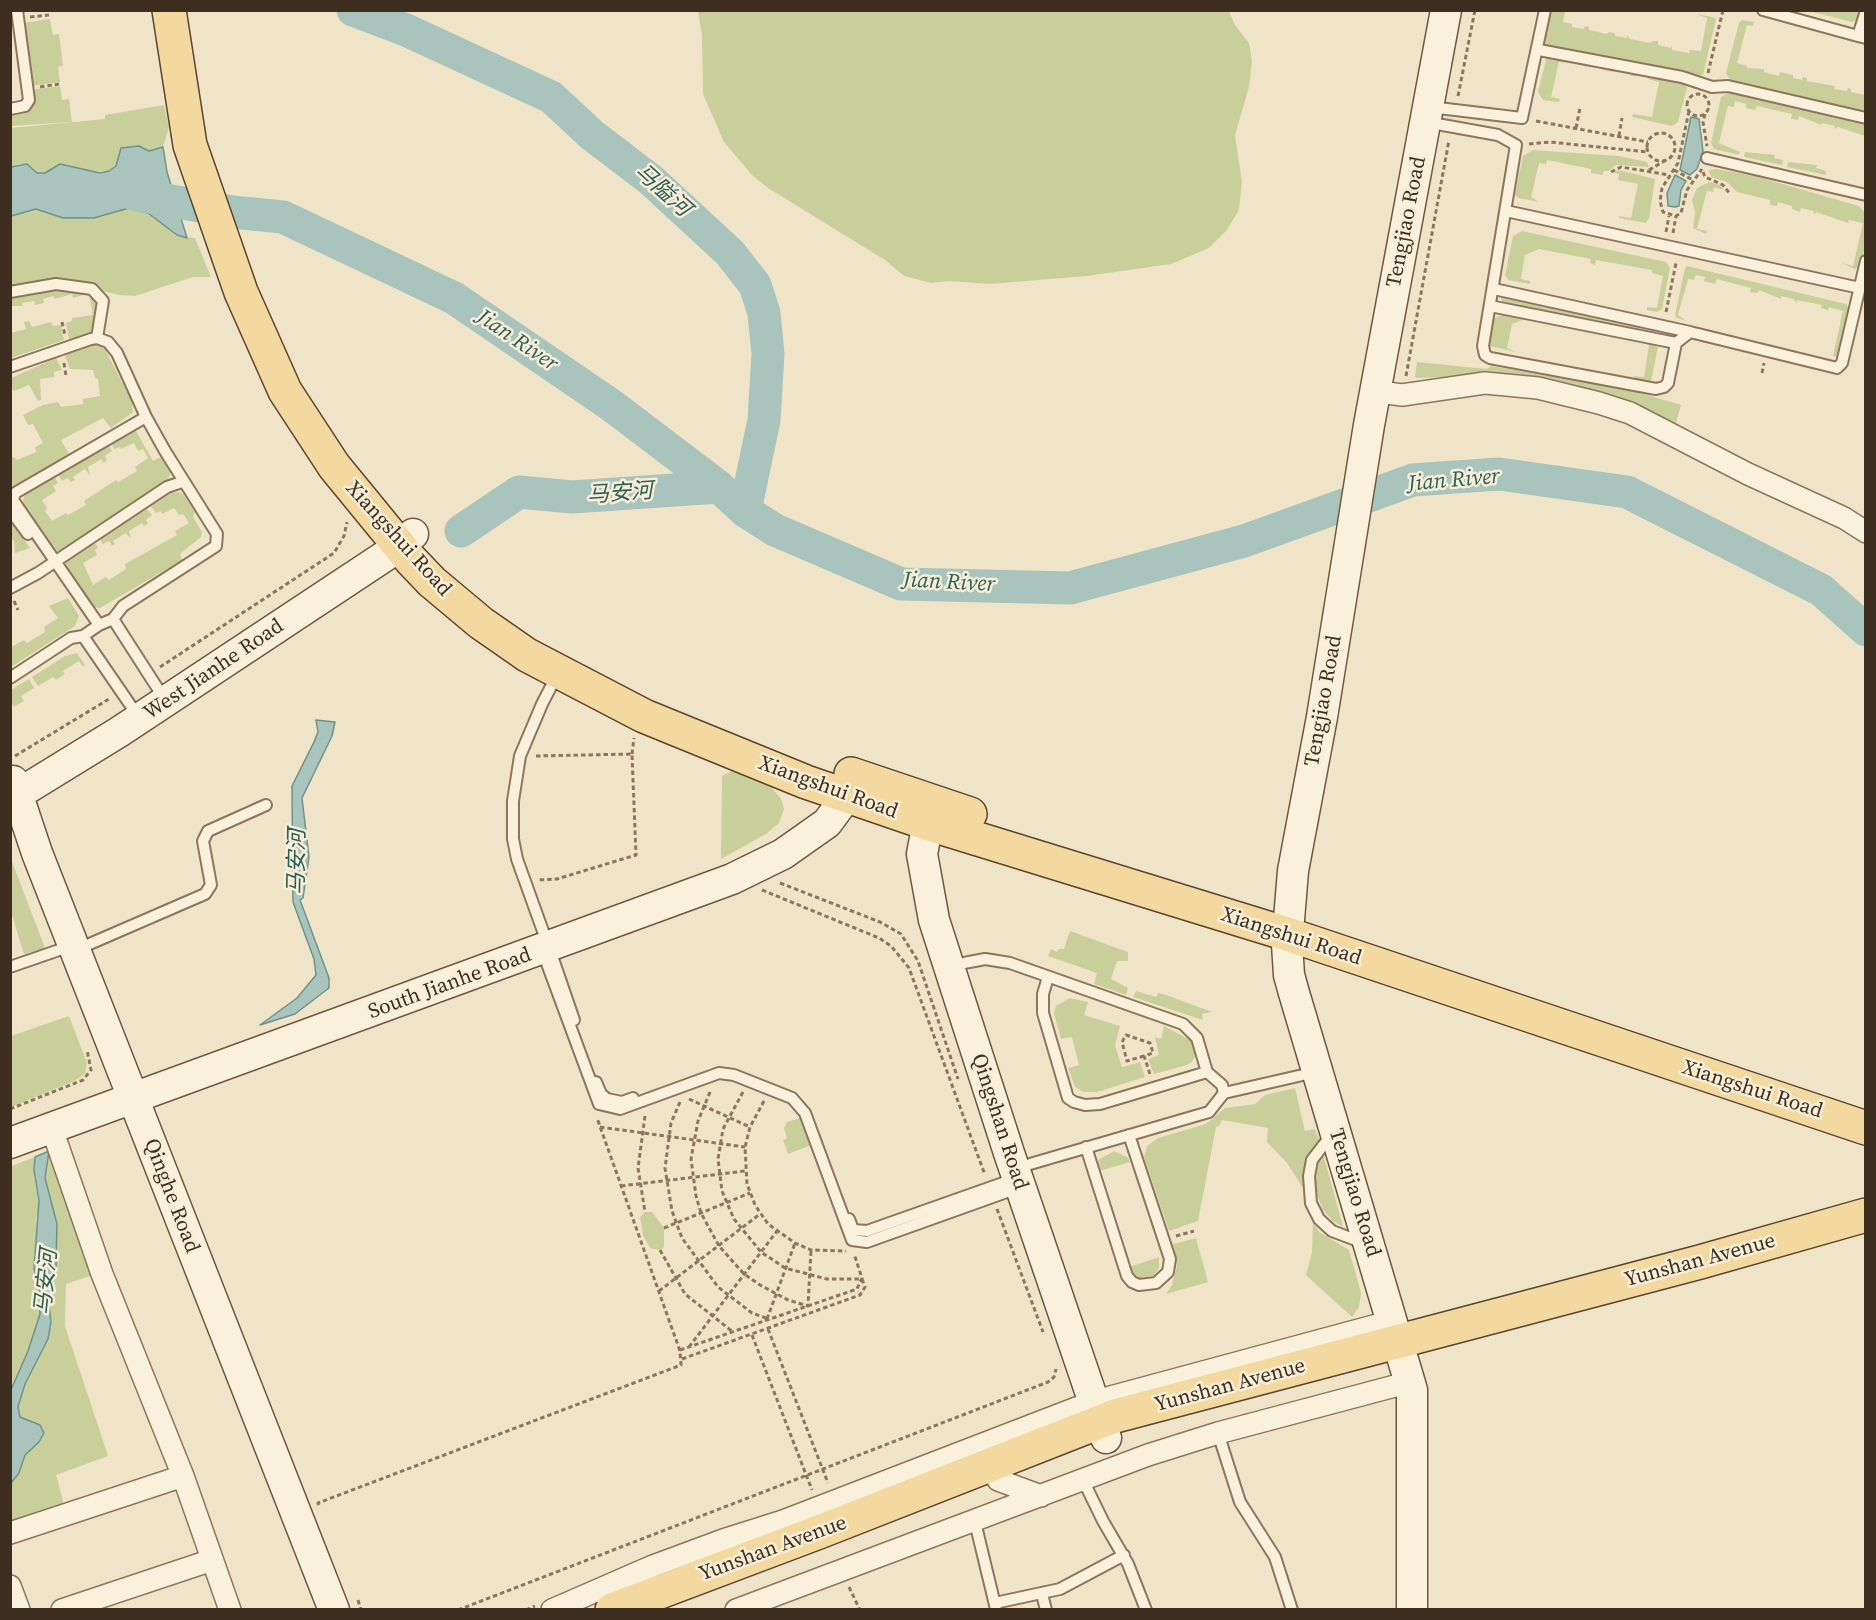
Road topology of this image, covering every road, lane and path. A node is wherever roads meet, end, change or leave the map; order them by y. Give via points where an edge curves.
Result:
1 (17, 10) edge
2 (169, 10) edge
3 (187, 10) edge
4 (1446, 10) edge
5 (1455, 10) edge
6 (1475, 10) edge
7 (1545, 10) edge
8 (1723, 10) edge
9 (1763, 10) edge
10 (1866, 11) edge
11 (1862, 37) edge
12 (1539, 50) junction
13 (1706, 85) junction
14 (1580, 108) dead end
15 (10, 109) edge
16 (1689, 111) junction
17 (1524, 114) junction
18 (1704, 114) junction
19 (1438, 116) junction
20 (1622, 118) dead end
21 (1866, 118) edge
22 (1576, 128) junction
23 (1620, 136) junction
24 (1648, 142) junction
25 (1516, 145) junction
26 (201, 146) junction
27 (1675, 149) junction
28 (1681, 150) junction
29 (1648, 152) junction
30 (1707, 158) joint
31 (1667, 159) junction
32 (1647, 171) junction
33 (1676, 171) junction
34 (1611, 172) dead end
35 (1669, 175) junction
36 (1693, 180) junction
37 (1730, 194) dead end
38 (1866, 195) edge
39 (1506, 211) junction
40 (1679, 249) junction
41 (1866, 261) edge
42 (1860, 288) junction
43 (1494, 289) junction
44 (10, 292) edge
45 (1490, 306) junction
46 (1664, 326) junction
47 (1690, 332) junction
48 (97, 338) junction
49 (1676, 343) junction
50 (10, 367) edge
51 (1395, 394) junction
52 (146, 417) junction
53 (1375, 426) junction
54 (182, 482) junction
55 (11, 504) edge
56 (1866, 532) edge
57 (401, 534) junction
58 (53, 563) junction
59 (10, 588) edge
60 (113, 619) junction
61 (96, 627) junction
62 (83, 636) junction
63 (558, 673) junction
64 (10, 678) edge
65 (158, 689) junction
66 (131, 706) junction
67 (520, 756) junction
68 (844, 783) junction
69 (13, 794) edge
70 (266, 805) dead end
71 (938, 815) junction
72 (524, 880) junction
73 (773, 882) dead end
74 (761, 889) dead end
75 (1295, 928) junction
76 (545, 944) junction
77 (68, 950) junction
78 (964, 963) junction
79 (10, 967) edge
80 (1048, 977) junction
81 (86, 1048) dead end
82 (1144, 1056) junction
83 (1207, 1072) junction
84 (1317, 1072) junction
85 (959, 1082) dead end
86 (749, 1086) dead end
87 (1154, 1087) junction
88 (712, 1088) dead end
89 (1224, 1092) junction
90 (126, 1094) junction
91 (769, 1094) dead end
92 (703, 1106) junction
93 (1866, 1107) edge
94 (10, 1109) edge
95 (594, 1109) dead end
96 (647, 1109) dead end
97 (608, 1116) dead end
98 (728, 1117) junction
99 (597, 1120) junction
100 (10, 1126) edge
101 (600, 1127) junction
102 (750, 1127) junction
103 (1866, 1128) edge
104 (52, 1129) junction
105 (641, 1132) junction
106 (1129, 1135) junction
107 (668, 1136) junction
108 (1337, 1136) junction
109 (694, 1140) junction
110 (10, 1143) edge
111 (720, 1143) junction
112 (745, 1147) junction
113 (1086, 1147) junction
114 (986, 1160) dead end
115 (745, 1172) junction
116 (1021, 1174) junction
117 (719, 1175) junction
118 (693, 1178) junction
119 (666, 1181) junction
120 (640, 1184) junction
121 (621, 1186) junction
122 (990, 1191) junction
123 (750, 1194) junction
124 (726, 1203) junction
125 (645, 1212) dead end
126 (701, 1213) junction
127 (760, 1214) junction
128 (1863, 1220) edge
129 (677, 1223) junction
130 (664, 1228) dead end
131 (740, 1229) junction
132 (777, 1231) junction
133 (795, 1243) junction
134 (1369, 1244) junction
135 (719, 1246) junction
136 (660, 1250) dead end
137 (811, 1250) junction
138 (760, 1252) junction
139 (697, 1262) junction
140 (785, 1268) junction
141 (744, 1274) junction
142 (809, 1275) junction
143 (862, 1278) junction
144 (675, 1279) junction
145 (659, 1292) junction
146 (775, 1294) junction
147 (728, 1295) junction
148 (808, 1305) junction
149 (711, 1317) junction
150 (766, 1320) junction
151 (768, 1329) junction
152 (734, 1332) junction
153 (1043, 1333) dead end
154 (752, 1335) junction
155 (688, 1348) junction
156 (1405, 1348) junction
157 (680, 1350) junction
158 (682, 1359) junction
159 (1056, 1366) dead end
160 (1107, 1418) junction
161 (1218, 1433) junction
162 (823, 1469) junction
163 (183, 1476) junction
164 (806, 1476) junction
165 (998, 1480) junction
166 (1083, 1480) junction
167 (831, 1491) dead end
168 (1041, 1496) junction
169 (813, 1504) junction
170 (322, 1513) dead end
171 (845, 1522) junction
172 (975, 1522) junction
173 (10, 1533) edge
174 (1124, 1556) junction
175 (212, 1560) junction
176 (846, 1580) dead end
177 (10, 1586) edge
178 (1042, 1594) junction
179 (345, 1604) edge
180 (996, 1606) edge
181 (19, 1610) edge
182 (62, 1610) edge
183 (230, 1610) edge
184 (321, 1610) edge
185 (362, 1610) edge
186 (458, 1610) edge
187 (552, 1610) edge
188 (612, 1610) edge
189 (668, 1610) edge
190 (736, 1610) edge
191 (860, 1610) edge
192 (1046, 1610) edge
193 (1146, 1610) edge
194 (1292, 1610) edge
195 (1412, 1610) edge

1 - 15 lane via 29,100 25,106
2 - 26 main road, Xiangshui Road
3 - 26 main road, Xiangshui Road
4 - 19 street, Tengjiao Road
5 - 19 street, Tengjiao Road
6 - 19 path
7 - 12 lane
8 - 13 path
9 - 11 lane
10 - 11 lane
12 - 13 lane
12 - 17 lane
13 - 21 lane via 1728,86
14 - 22 path
16 - 18 path via 1698,116
16 - 18 path via 1688,100 1700,94 1708,101
16 - 28 path
17 - 19 lane via 1516,120
17 - 22 path via 1528,119
18 - 30 path
19 - 25 lane via 1498,135
19 - 51 street, Tengjiao Road
19 - 51 path
19 - 53 street, Tengjiao Road
20 - 23 path
22 - 23 path
23 - 24 path
24 - 27 path via 1657,133 1666,134
24 - 29 path
25 - 29 path via 1550,142
25 - 39 lane
26 - 57 main road, Xiangshui Road via 250,290 270,363 300,417 334,466
27 - 28 path
27 - 31 path
28 - 33 path
29 - 31 path via 1659,161
30 - 38 lane
31 - 32 path
32 - 34 path via 1617,167
32 - 35 path
33 - 35 path
33 - 36 path
35 - 36 path via 1660,201 1663,212 1669,216 1684,209 1687,189
36 - 37 path via 1705,164 1705,177 1719,182
39 - 40 lane
39 - 43 lane
40 - 42 lane
40 - 46 path
41 - 42 lane
42 - 47 lane via 1842,363 1837,368
43 - 45 lane
43 - 46 lane
44 - 48 lane via 56,284 92,289 103,301
45 - 49 lane
45 - 49 lane via 1483,346 1490,358 1656,389 1668,382
46 - 47 lane
47 - 49 lane
48 - 50 lane
48 - 52 lane via 108,342 117,353
51 - 53 street, Tengjiao Road
51 - 56 street via 1485,383 1538,388 1599,403 1630,413
52 - 54 lane
52 - 55 lane via 20,490
53 - 75 street, Tengjiao Road via 1349,577 1307,875
54 - 58 lane via 167,487
54 - 60 lane via 217,534 216,546 123,606
55 - 58 lane
57 - 63 main road, Xiangshui Road via 432,582 481,623
57 - 65 street, West Jianhe Road
57 - 68 main road, Xiangshui Road via 479,594 613,680
57 - 69 street, West Jianhe Road via 120,732
58 - 59 lane
58 - 61 lane
60 - 61 lane
60 - 65 lane
61 - 62 lane
62 - 64 lane via 71,638
62 - 66 lane
63 - 67 lane
63 - 68 main road, Xiangshui Road via 644,716
65 - 66 street, West Jianhe Road
66 - 69 street, West Jianhe Road
67 - 72 lane via 513,801 513,839
67 - 72 path via 632,754 636,855 557,879
68 - 71 main road, Xiangshui Road
68 - 76 street, South Jianhe Road via 809,819 779,839
69 - 77 street, Qinghe Road
70 - 77 lane via 208,831 203,841 211,885 204,894
71 - 75 main road, Xiangshui Road
71 - 78 street, Qingshan Road via 936,869
71 - 116 street, Qingshan Road via 922,854 928,898
72 - 76 lane
73 - 85 path via 880,922 901,934 918,960
74 - 122 path via 879,938 909,968
75 - 84 street, Tengjiao Road via 1289,975
75 - 93 main road, Xiangshui Road
75 - 103 main road, Xiangshui Road
75 - 156 street, Tengjiao Road via 1306,985
76 - 90 street, South Jianhe Road
76 - 122 lane via 599,1104 620,1110 719,1073 792,1098 805,1113 848,1234 859,1243
77 - 79 lane
77 - 90 street, Qinghe Road
78 - 80 lane via 985,959 1010,963
78 - 116 street, Qingshan Road
80 - 83 lane via 1183,1024 1197,1038
80 - 87 lane via 1043,1013 1068,1098 1093,1105
81 - 94 path via 91,1070 83,1080
82 - 82 path via 1127,1061 1122,1042 1126,1035 1150,1043 1153,1053
82 - 87 path
83 - 87 lane
83 - 89 lane via 1222,1085
84 - 89 lane
84 - 108 street, Tengjiao Road
86 - 98 path
88 - 92 path
89 - 106 lane via 1209,1112
90 - 100 street, South Jianhe Road
90 - 104 street, South Jianhe Road
90 - 179 street, Qinghe Road
90 - 184 street, Qinghe Road
91 - 102 path
92 - 98 path
92 - 107 path via 683,1096
92 - 109 path
95 - 99 path
96 - 105 path
97 - 99 path
98 - 102 path
98 - 111 path
99 - 101 path
101 - 105 path
101 - 121 path
102 - 112 path
104 - 110 street, South Jianhe Road
104 - 163 street via 102,1274
105 - 107 path
105 - 120 path
106 - 113 lane
106 - 113 lane via 1170,1259 1168,1272 1156,1283 1138,1285 1127,1276
107 - 109 path
107 - 119 path
108 - 134 street, Tengjiao Road
108 - 134 lane via 1324,1143 1312,1160 1311,1203 1319,1219 1332,1231
109 - 111 path
109 - 118 path
111 - 112 path
111 - 117 path
112 - 115 path
113 - 116 lane
114 - 116 path via 993,1174
115 - 117 path
115 - 123 path
116 - 122 lane
116 - 160 street, Qingshan Road
117 - 118 path
117 - 124 path
118 - 119 path
118 - 126 path
119 - 120 path
119 - 129 path
120 - 121 path
120 - 125 path
121 - 145 path
122 - 153 path
123 - 124 path
123 - 127 path
124 - 126 path
124 - 131 path
126 - 129 path
126 - 135 path
127 - 131 path
127 - 132 path
128 - 156 main road, Yunshan Avenue via 1702,1281
129 - 130 path
129 - 139 path
131 - 135 path
131 - 138 path
132 - 133 path
132 - 138 path
133 - 137 path
133 - 140 path
134 - 156 street, Tengjiao Road
135 - 139 path
135 - 141 path
136 - 144 path
137 - 142 path
137 - 143 path via 852,1251
138 - 140 path
138 - 141 path
139 - 144 path
139 - 147 path
140 - 142 path
140 - 146 path
141 - 146 path
141 - 147 path
142 - 143 path via 846,1281
142 - 148 path
143 - 148 path via 856,1289
143 - 151 path via 865,1287 860,1295
144 - 145 path
144 - 149 path via 685,1294
145 - 157 path
146 - 148 path
146 - 150 path
147 - 149 path
147 - 150 path
148 - 150 path
149 - 152 path
149 - 155 path
150 - 152 path
151 - 154 path
151 - 162 path
152 - 155 path
154 - 158 path
154 - 164 path
155 - 157 path
156 - 160 main road, Yunshan Avenue
156 - 161 street
156 - 195 street, Tengjiao Road
157 - 158 path
158 - 170 path via 679,1368 318,1503
159 - 162 path via 1054,1377 1047,1382
160 - 165 main road, Yunshan Avenue
160 - 169 street
160 - 171 main road, Yunshan Avenue
161 - 166 street
161 - 194 lane via 1240,1502 1275,1557
162 - 164 path
162 - 167 path
163 - 173 street
163 - 175 street
164 - 169 path
164 - 186 path
165 - 168 street
165 - 189 main road, Yunshan Avenue
166 - 168 street
166 - 174 lane
168 - 172 street
169 - 171 street
169 - 187 street
171 - 188 main road, Yunshan Avenue
172 - 180 lane
172 - 190 street
174 - 178 lane via 1075,1583
174 - 193 lane
175 - 182 street
175 - 183 street
176 - 191 path
177 - 181 street
178 - 180 lane
178 - 192 lane
179 - 185 path

